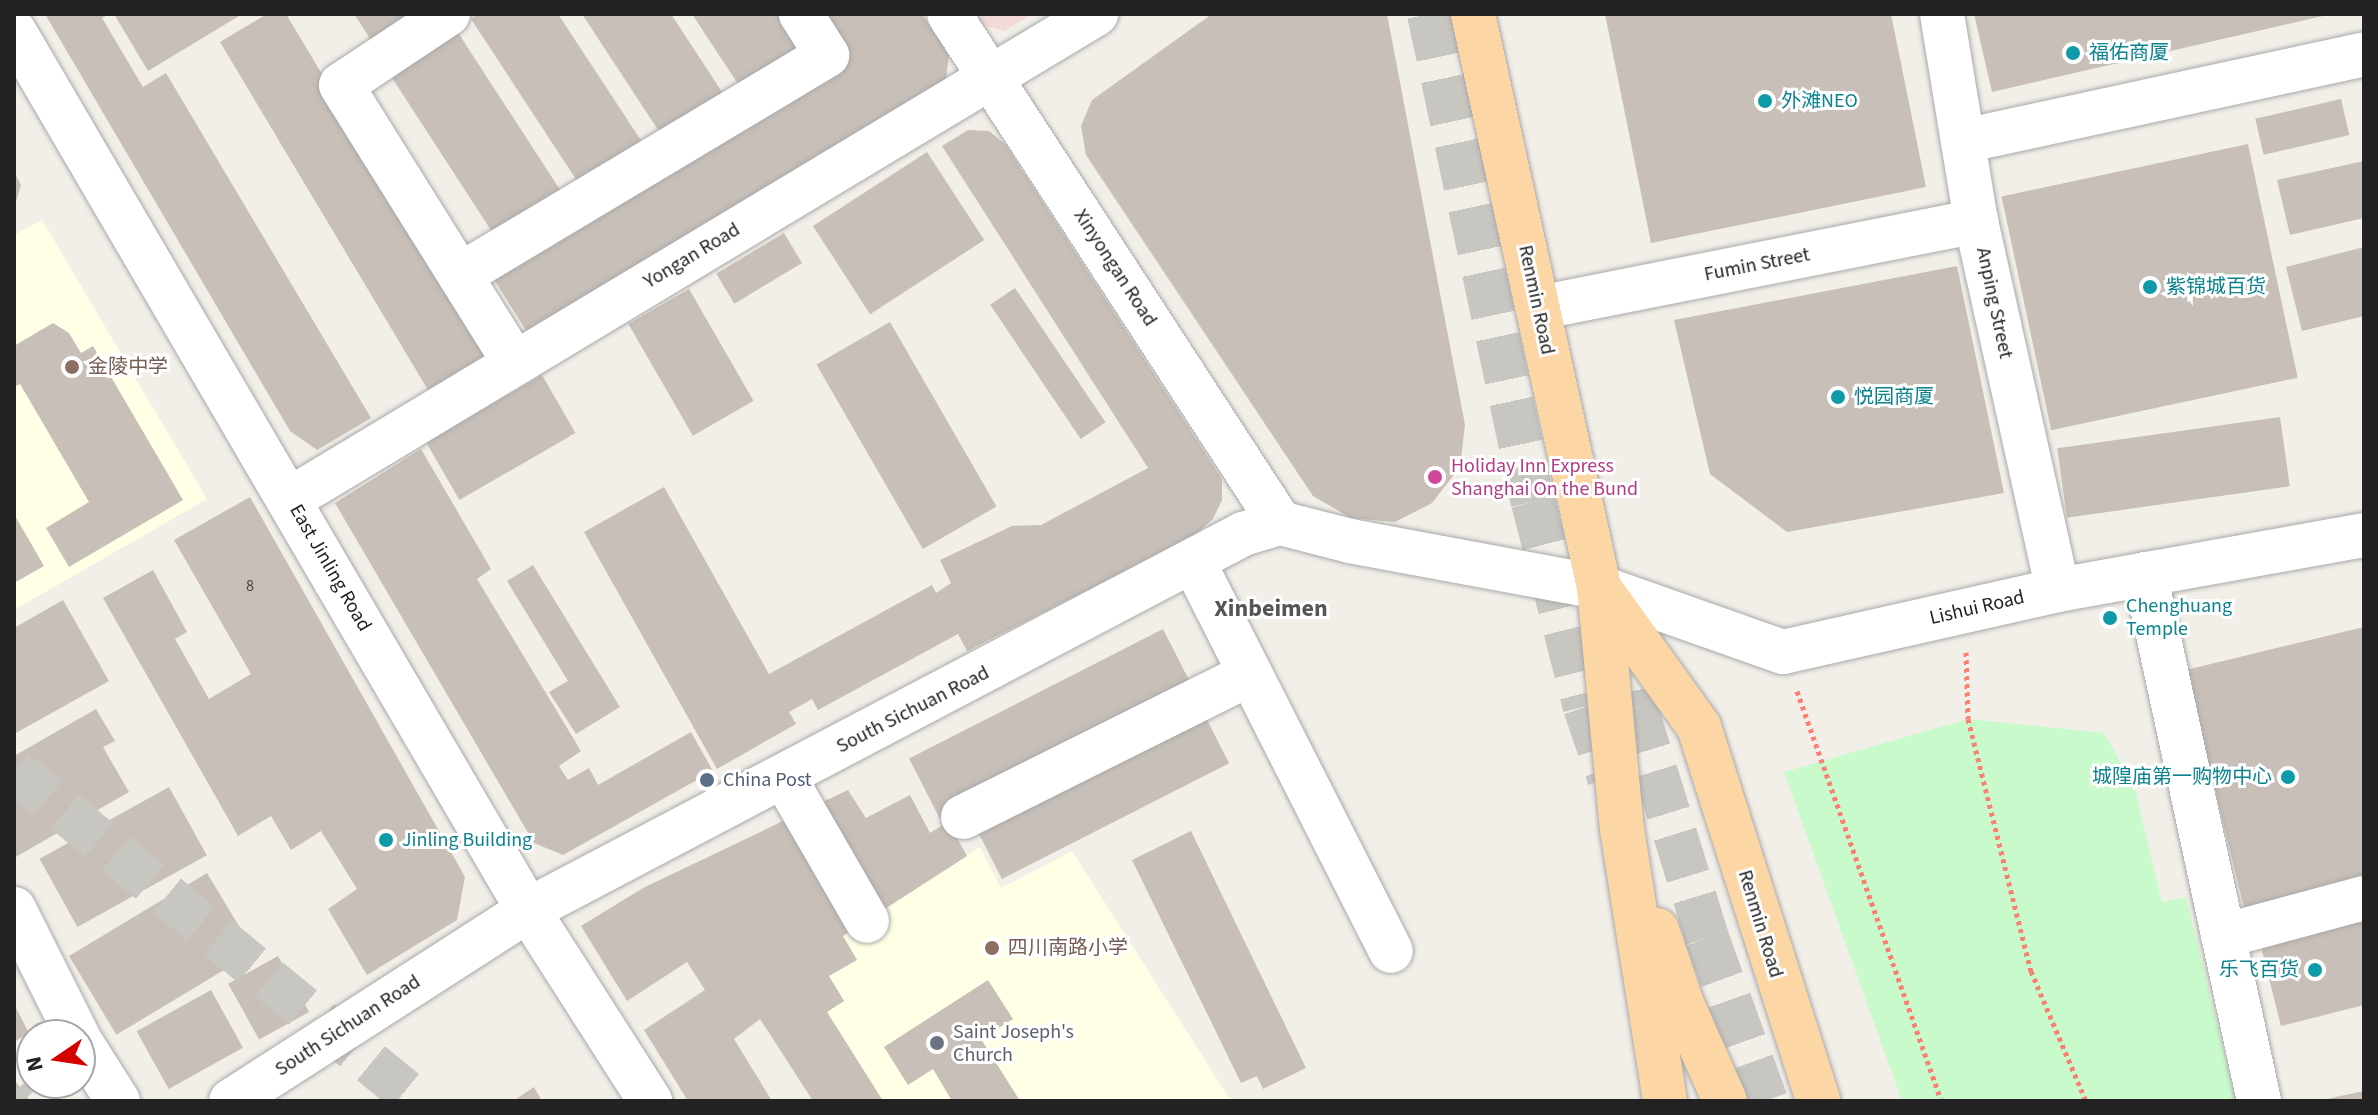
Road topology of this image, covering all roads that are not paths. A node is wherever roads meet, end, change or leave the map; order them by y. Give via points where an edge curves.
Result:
1 (448, 14) edge
2 (801, 14) edge
3 (949, 14) edge
4 (1096, 14) edge
5 (1473, 14) edge
6 (1942, 14) edge
7 (14, 31) edge
8 (2364, 54) edge
9 (991, 77) junction
10 (1963, 141) junction
11 (1976, 221) junction
12 (460, 275) junction
13 (1538, 308) junction
14 (514, 362) junction
15 (290, 499) junction
16 (1280, 523) junction
17 (2364, 535) edge
18 (1194, 563) junction
19 (2145, 574) junction
20 (1599, 587) junction
21 (2058, 590) junction
22 (1250, 674) junction
23 (784, 777) junction
24 (963, 817) dead end
25 (1622, 829) junction
26 (2364, 898) edge
27 (14, 909) edge
28 (528, 910) junction
29 (867, 921) dead end
30 (2223, 936) junction
31 (1391, 951) dead end
32 (69, 1019) edge
33 (96, 1066) edge
34 (118, 1101) edge
35 (231, 1101) edge
36 (650, 1101) edge
37 (1665, 1101) edge
38 (1725, 1101) edge
39 (1818, 1101) edge
40 (2259, 1101) edge

1 - 12 street via 341,85
2 - 12 street via 827,55
3 - 9 street, Xinyongan Road
4 - 9 street, Yongan Road
5 - 13 main road, Renmin Road
6 - 10 street, Anping Street
7 - 15 street, East Jinling Road
8 - 10 street
9 - 14 street, Yongan Road
9 - 16 street, Xinyongan Road
10 - 11 street, Anping Street
11 - 13 street, Fumin Street
11 - 21 street, Anping Street
12 - 14 street
13 - 20 main road, Renmin Road
14 - 15 street, Yongan Road
15 - 28 street, East Jinling Road
16 - 18 street, South Sichuan Road via 1243,534
16 - 20 street
17 - 19 street, Lishui Road
18 - 22 street
18 - 23 street, South Sichuan Road
19 - 21 street, Lishui Road
19 - 30 street
20 - 21 street, Lishui Road via 1783,652
20 - 25 main road, Renmin Road
20 - 39 main road, Renmin Road via 1699,727
22 - 24 street
22 - 31 street
23 - 28 street, South Sichuan Road
23 - 29 street
25 - 37 main road, Renmin Road
25 - 38 main road, Renmin Road via 1682,1004
26 - 30 street
27 - 32 street
28 - 35 street, South Sichuan Road
28 - 36 street, East Jinling Road
30 - 40 street
33 - 34 street

